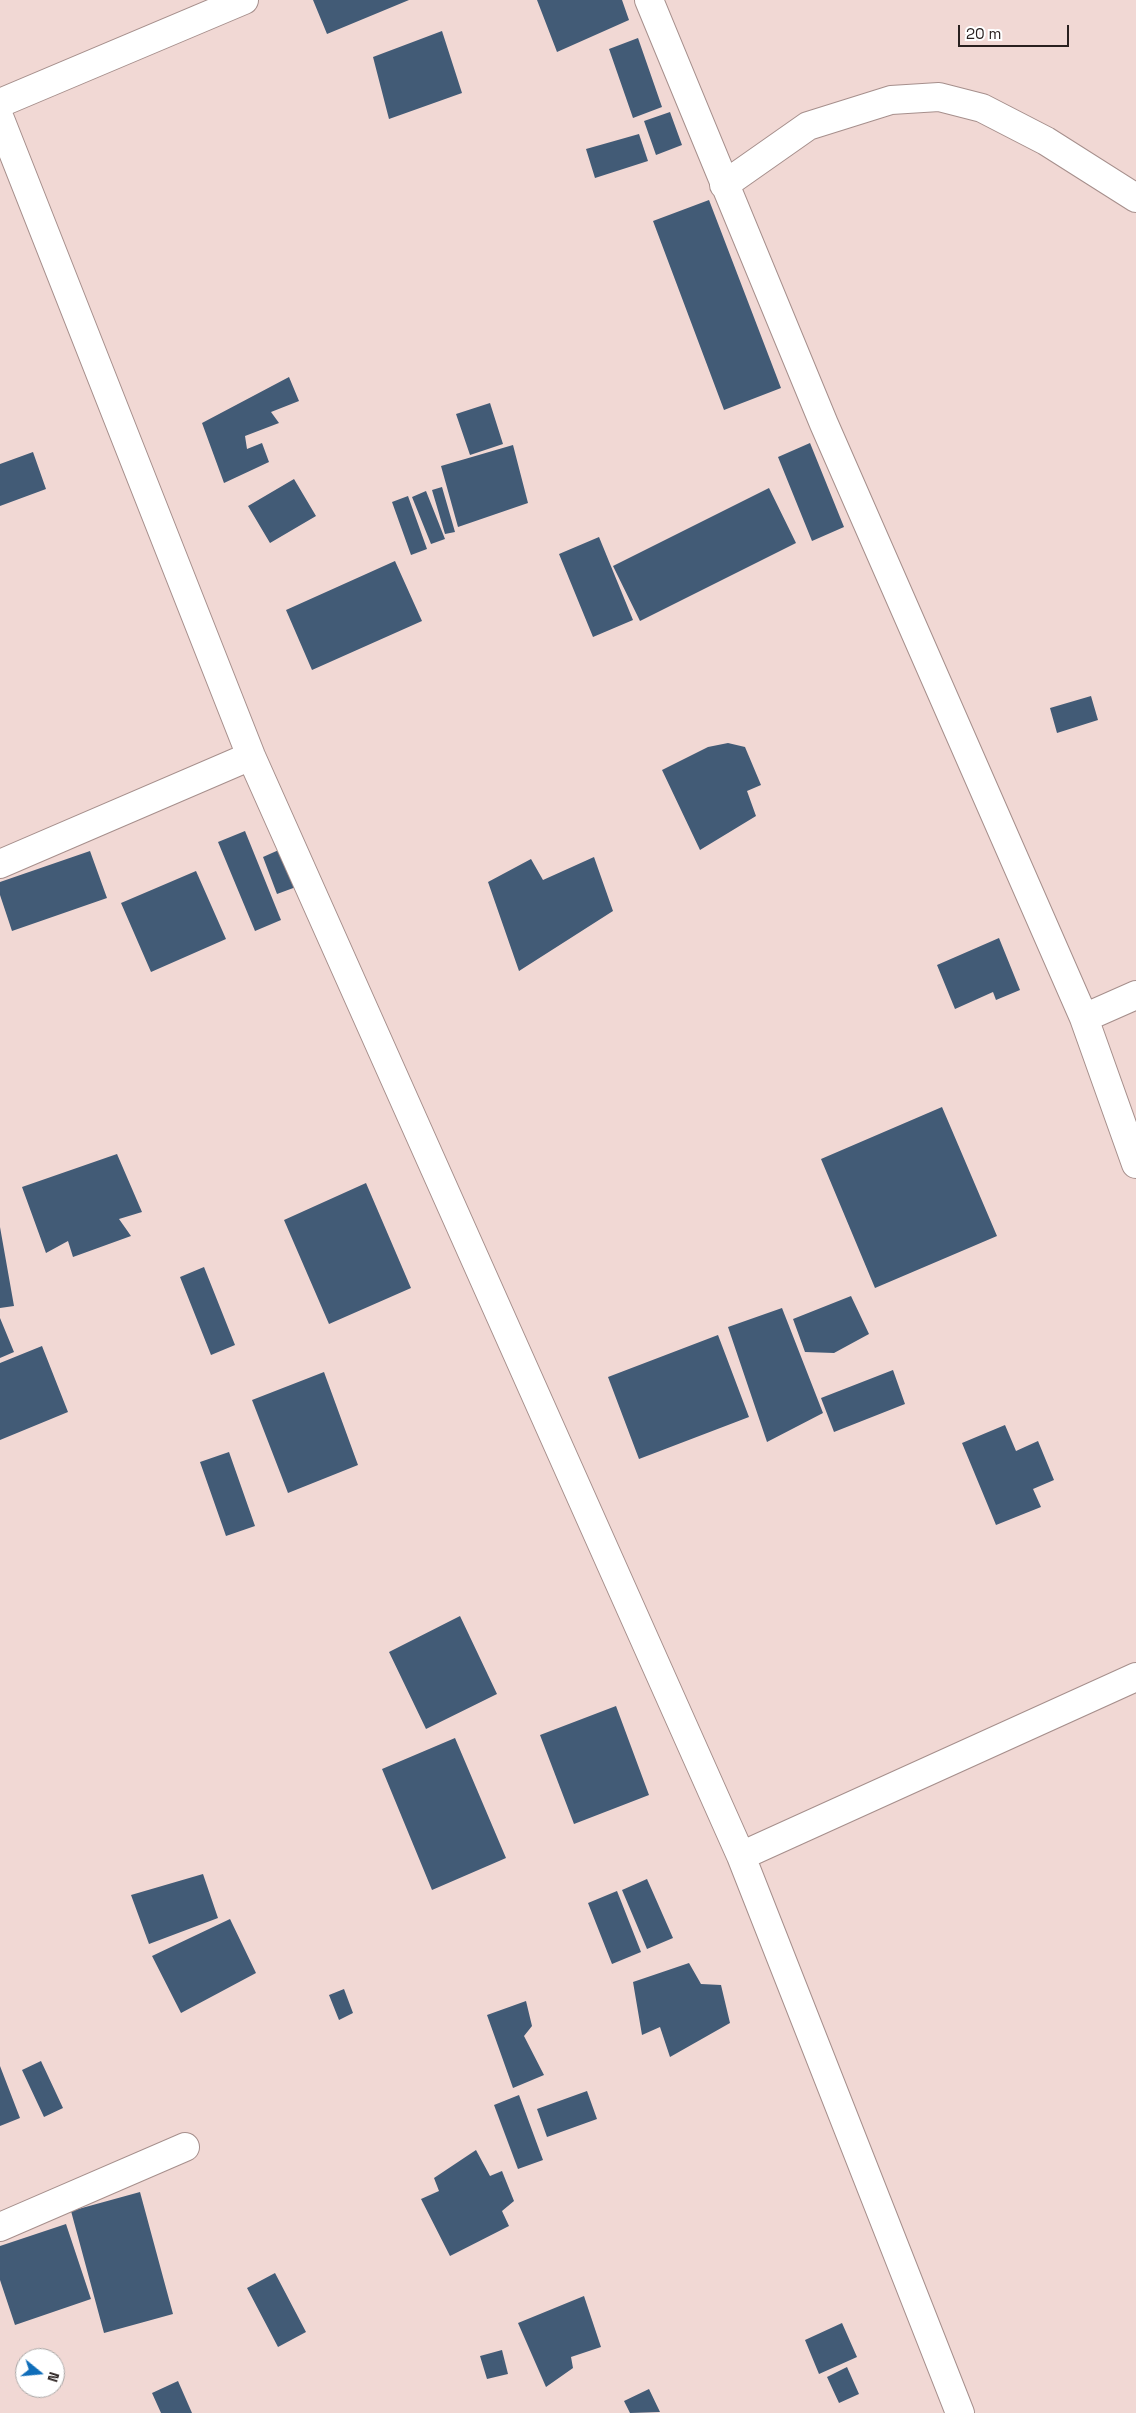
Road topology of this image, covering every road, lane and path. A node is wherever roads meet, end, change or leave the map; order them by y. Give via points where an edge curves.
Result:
1 (244, 0) edge
2 (648, 0) edge
3 (0, 103) edge
4 (0, 119) edge
5 (724, 185) junction
6 (1136, 198) edge
7 (252, 756) junction
8 (0, 864) edge
9 (1136, 995) edge
10 (1084, 1018) junction
11 (1136, 1164) edge
12 (1136, 1677) edge
13 (741, 1856) junction
14 (185, 2147) dead end
15 (0, 2227) edge
16 (960, 2413) edge

1 - 3 street
2 - 5 street
4 - 7 street
5 - 6 street via 808,126 891,100 939,97 982,108 998,116 1046,141
5 - 10 street via 824,424
7 - 8 street
7 - 13 street
9 - 10 street
10 - 11 street
12 - 13 street
13 - 16 street
14 - 15 street

